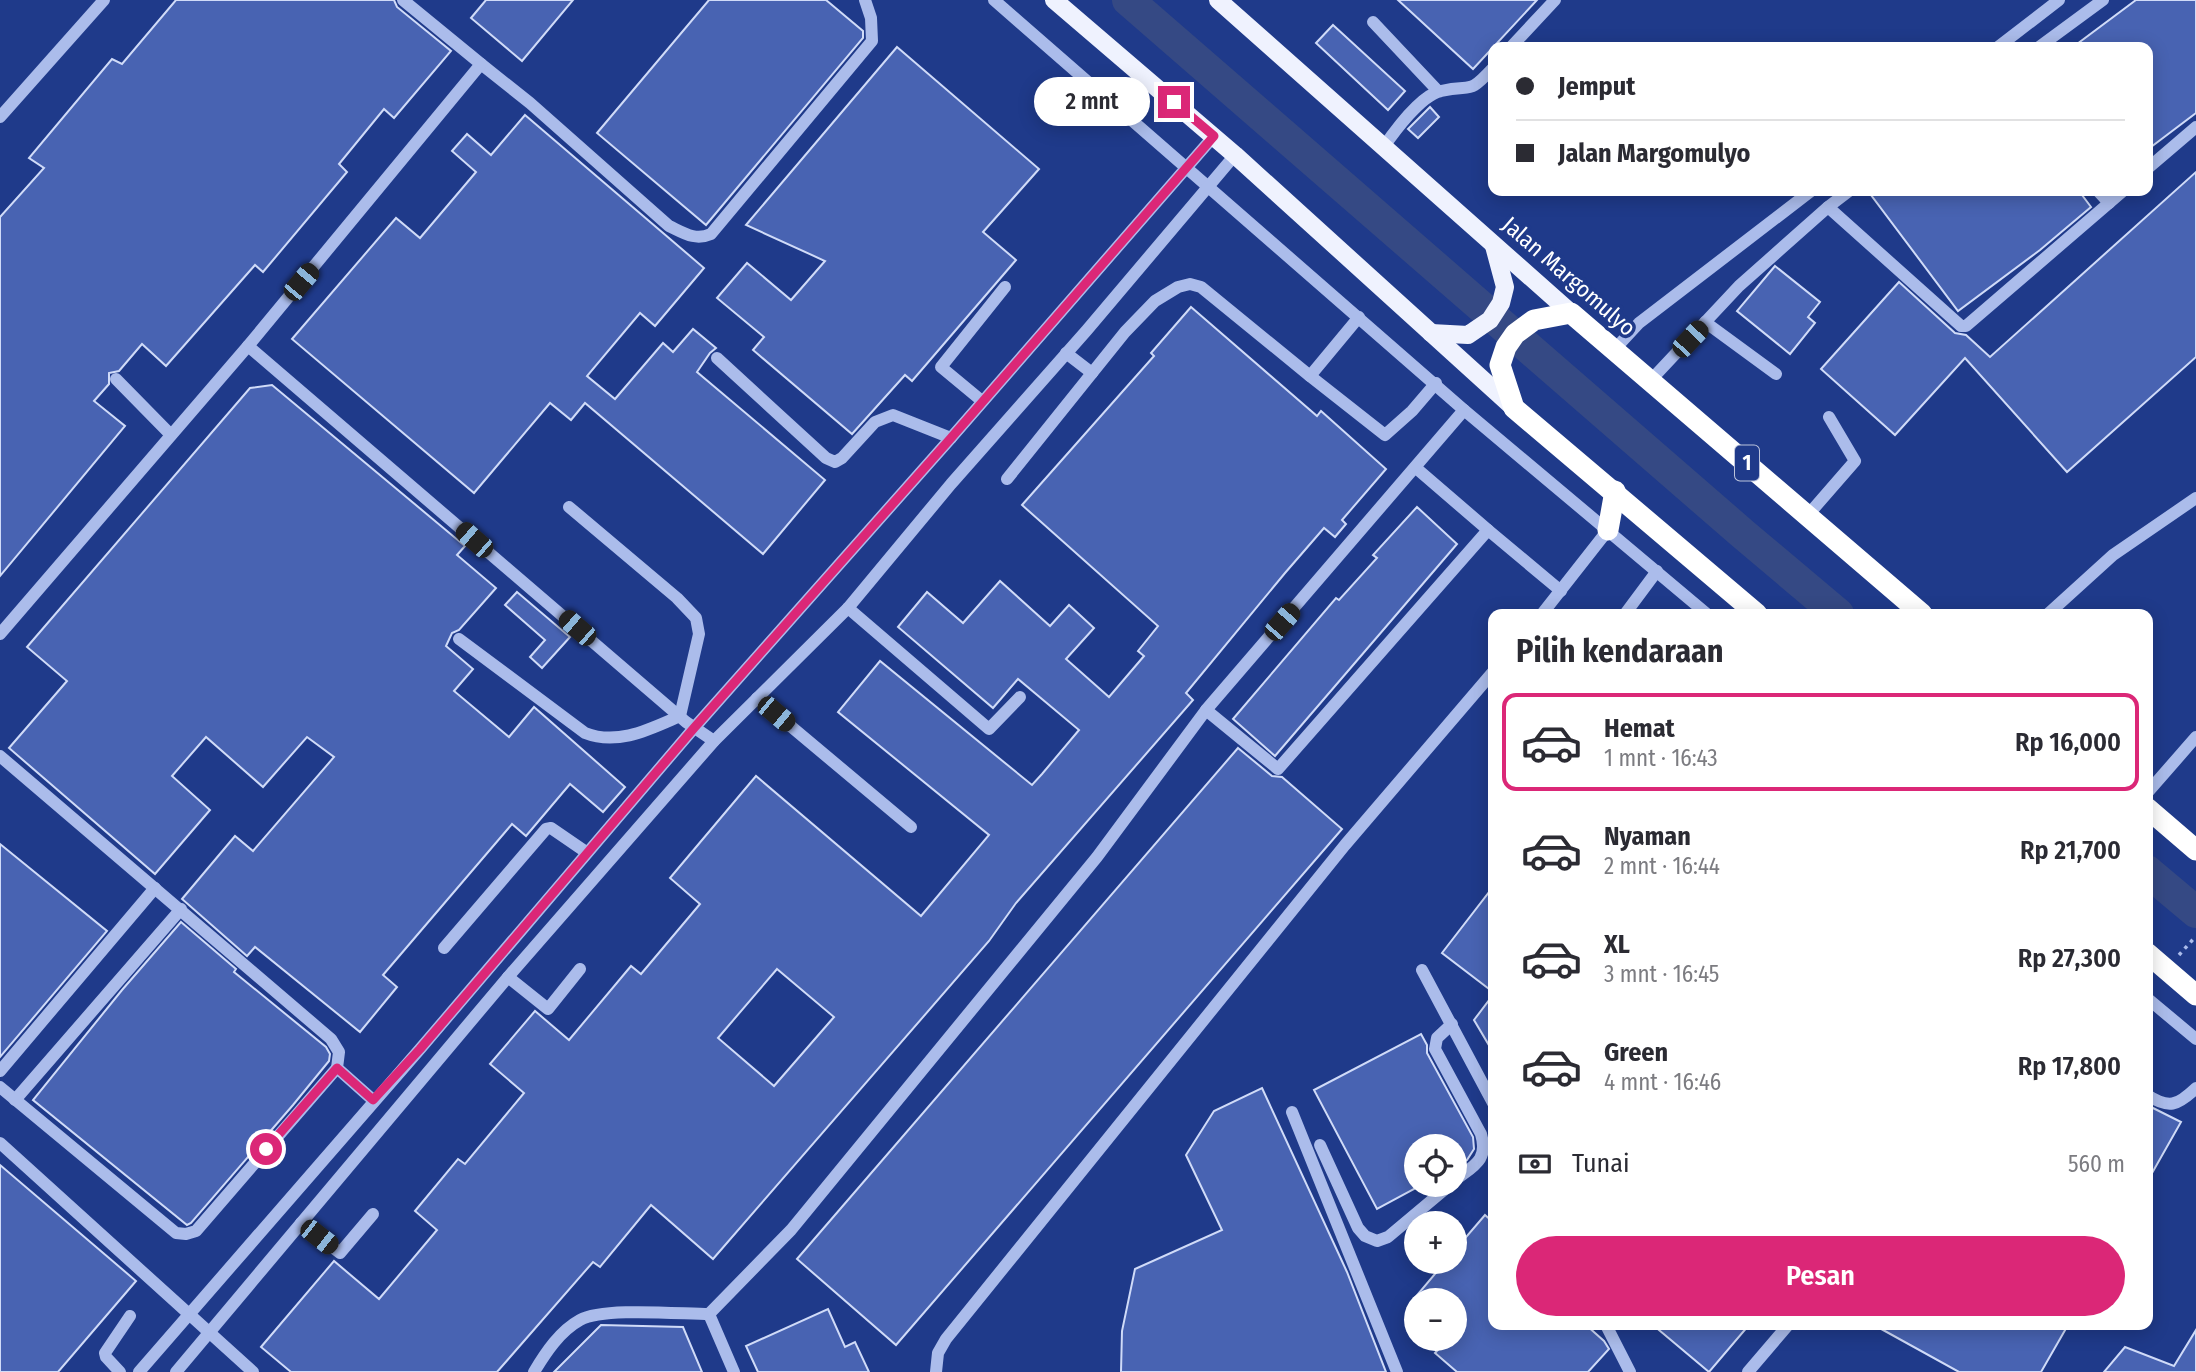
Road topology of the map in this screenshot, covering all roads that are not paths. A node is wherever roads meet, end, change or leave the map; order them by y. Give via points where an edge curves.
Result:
1 (104, 0) edge
2 (403, 0) edge
3 (864, 0) edge
4 (995, 0) edge
5 (1054, 0) edge
6 (1218, 0) edge
7 (1555, 0) edge
8 (2059, 0) edge
9 (2104, 0) edge
10 (1373, 22) dead end
11 (1516, 42) edge
12 (2004, 42) edge
13 (2046, 42) edge
14 (481, 64) junction
15 (1488, 73) edge
16 (1438, 91) junction
17 (0, 117) edge
18 (2196, 127) edge
19 (1214, 136) junction
20 (1383, 148) junction
21 (1235, 155) junction
22 (2153, 164) edge
23 (1186, 167) junction
24 (1208, 187) junction
25 (1804, 196) edge
26 (1842, 196) edge
27 (2103, 196) edge
28 (2117, 196) edge
29 (2109, 203) junction
30 (1828, 207) junction
31 (1494, 246) junction
32 (1005, 287) dead end
33 (1571, 313) junction
34 (1359, 317) junction
35 (1705, 322) junction
36 (1431, 333) junction
37 (248, 346) junction
38 (1614, 350) junction
39 (1066, 353) junction
40 (717, 358) dead end
41 (1092, 373) junction
42 (1776, 374) dead end
43 (1310, 376) junction
44 (116, 379) dead end
45 (1650, 381) junction
46 (1436, 383) junction
47 (982, 401) junction
48 (1514, 408) junction
49 (1464, 410) junction
50 (1829, 416) dead end
51 (172, 435) junction
52 (951, 438) junction
53 (1416, 468) junction
54 (1007, 479) dead end
55 (1615, 491) junction
56 (2196, 498) edge
57 (569, 507) dead end
58 (1808, 515) junction
59 (1488, 530) junction
60 (1608, 530) junction
61 (1657, 571) junction
62 (1561, 591) junction
63 (848, 608) junction
64 (1546, 609) edge
65 (1629, 609) edge
66 (1701, 609) edge
67 (1751, 609) edge
68 (1916, 609) edge
69 (2054, 609) edge
70 (0, 634) edge
71 (458, 639) dead end
72 (1488, 678) edge
73 (1020, 697) dead end
74 (757, 698) junction
75 (1206, 710) junction
76 (680, 716) junction
77 (694, 728) junction
78 (2196, 737) edge
79 (714, 741) junction
80 (0, 756) edge
81 (2153, 786) edge
82 (2153, 813) edge
83 (911, 827) dead end
84 (2196, 850) edge
85 (586, 852) junction
86 (155, 888) junction
87 (181, 909) junction
88 (444, 948) dead end
89 (2153, 958) edge
90 (580, 969) dead end
91 (1422, 970) dead end
92 (508, 977) junction
93 (2196, 995) edge
94 (2153, 1003) edge
95 (1452, 1024) junction
96 (2196, 1039) edge
97 (420, 1049) junction
98 (434, 1062) junction
99 (337, 1068) junction
100 (0, 1071) edge
101 (0, 1087) edge
102 (2196, 1088) edge
103 (1488, 1093) edge
104 (2153, 1099) edge
105 (15, 1100) junction
106 (373, 1100) junction
107 (1292, 1112) dead end
108 (0, 1143) edge
109 (1320, 1145) dead end
110 (1467, 1170) edge
111 (1435, 1197) edge
112 (373, 1214) dead end
113 (301, 1223) junction
114 (188, 1312) junction
115 (709, 1314) junction
116 (130, 1316) dead end
117 (1608, 1330) edge
118 (1784, 1330) edge
119 (209, 1334) junction
120 (1628, 1371) edge
121 (120, 1372) edge
122 (139, 1372) edge
123 (176, 1372) edge
124 (253, 1372) edge
125 (534, 1372) edge
126 (734, 1372) edge
127 (936, 1372) edge
128 (1397, 1372) edge
129 (1748, 1372) edge

1 - 17 lane
2 - 14 lane
3 - 14 lane via 872,41 703,238 669,226
4 - 23 lane
5 - 19 main road
6 - 20 main road, Jalan Margomulyo
7 - 11 lane
8 - 12 lane
9 - 13 lane
10 - 16 lane
14 - 37 lane
15 - 16 lane via 1471,89
16 - 20 lane via 1404,119
18 - 22 lane
19 - 21 main road
19 - 23 lane
20 - 31 main road, Jalan Margomulyo
21 - 24 lane
21 - 36 main road
23 - 24 lane
23 - 47 lane
24 - 34 lane
24 - 39 lane
25 - 38 lane via 1639,323
26 - 30 lane
27 - 29 lane
28 - 29 lane
29 - 30 lane via 1966,326
30 - 35 lane
31 - 33 main road, Jalan Margomulyo
31 - 36 main road via 1505,287 1490,320 1468,335
32 - 47 lane via 941,367
33 - 38 highway, Jalan Margomulyo / 1
33 - 48 highway via 1534,320 1506,347 1500,365
34 - 43 lane
34 - 46 lane
35 - 42 lane
35 - 45 lane
36 - 48 main road
37 - 51 lane
37 - 76 lane
38 - 45 highway, Jalan Margomulyo / 1
39 - 41 lane
39 - 63 lane
40 - 52 lane via 835,462 875,422 893,415
41 - 43 lane via 1155,300 1190,284 1201,286
41 - 54 lane
43 - 46 lane via 1385,435
44 - 51 lane
45 - 58 highway, Jalan Margomulyo / 1
46 - 49 lane
47 - 52 lane
48 - 55 highway
49 - 53 lane
49 - 60 lane
50 - 58 lane via 1855,461
51 - 70 lane
52 - 77 lane
53 - 59 lane
53 - 75 lane
55 - 60 highway
55 - 67 highway
56 - 69 lane via 2113,555
57 - 76 lane via 696,618 699,634
58 - 68 highway, Jalan Margomulyo / 1
59 - 62 lane
59 - 75 lane via 1278,769
60 - 61 lane
60 - 62 lane
61 - 65 lane
61 - 66 lane
62 - 64 lane
63 - 73 lane via 989,729
63 - 74 lane
71 - 76 lane via 597,738 637,734
72 - 127 lane via 1345,845 946,1339 938,1353
74 - 79 lane
74 - 83 lane
75 - 115 lane via 1097,857 791,1230
76 - 77 lane
77 - 79 lane
77 - 85 lane
78 - 81 lane
79 - 92 lane
80 - 86 lane
82 - 84 highway
85 - 88 lane via 551,828 545,829
85 - 97 lane
86 - 87 lane
86 - 100 lane
87 - 99 lane via 331,1039 339,1052
87 - 105 lane
89 - 93 highway
90 - 92 lane via 548,1009
91 - 95 lane
92 - 98 lane
94 - 96 lane
95 - 103 lane
95 - 110 lane via 1437,1038 1435,1049 1482,1134 1485,1148 1483,1157
97 - 98 lane
97 - 106 lane
98 - 113 lane
99 - 105 lane via 196,1231 186,1234 176,1233
99 - 106 lane
101 - 105 lane
102 - 104 lane via 2171,1105
106 - 114 lane
107 - 128 lane
108 - 114 lane
109 - 111 lane via 1365,1236 1377,1241 1388,1237
112 - 113 lane via 340,1253
113 - 119 lane
114 - 119 lane
114 - 122 lane
115 - 125 lane via 606,1313 582,1318 561,1335
115 - 126 lane
116 - 121 lane via 105,1353
117 - 120 lane
118 - 129 lane
119 - 123 lane
119 - 124 lane

